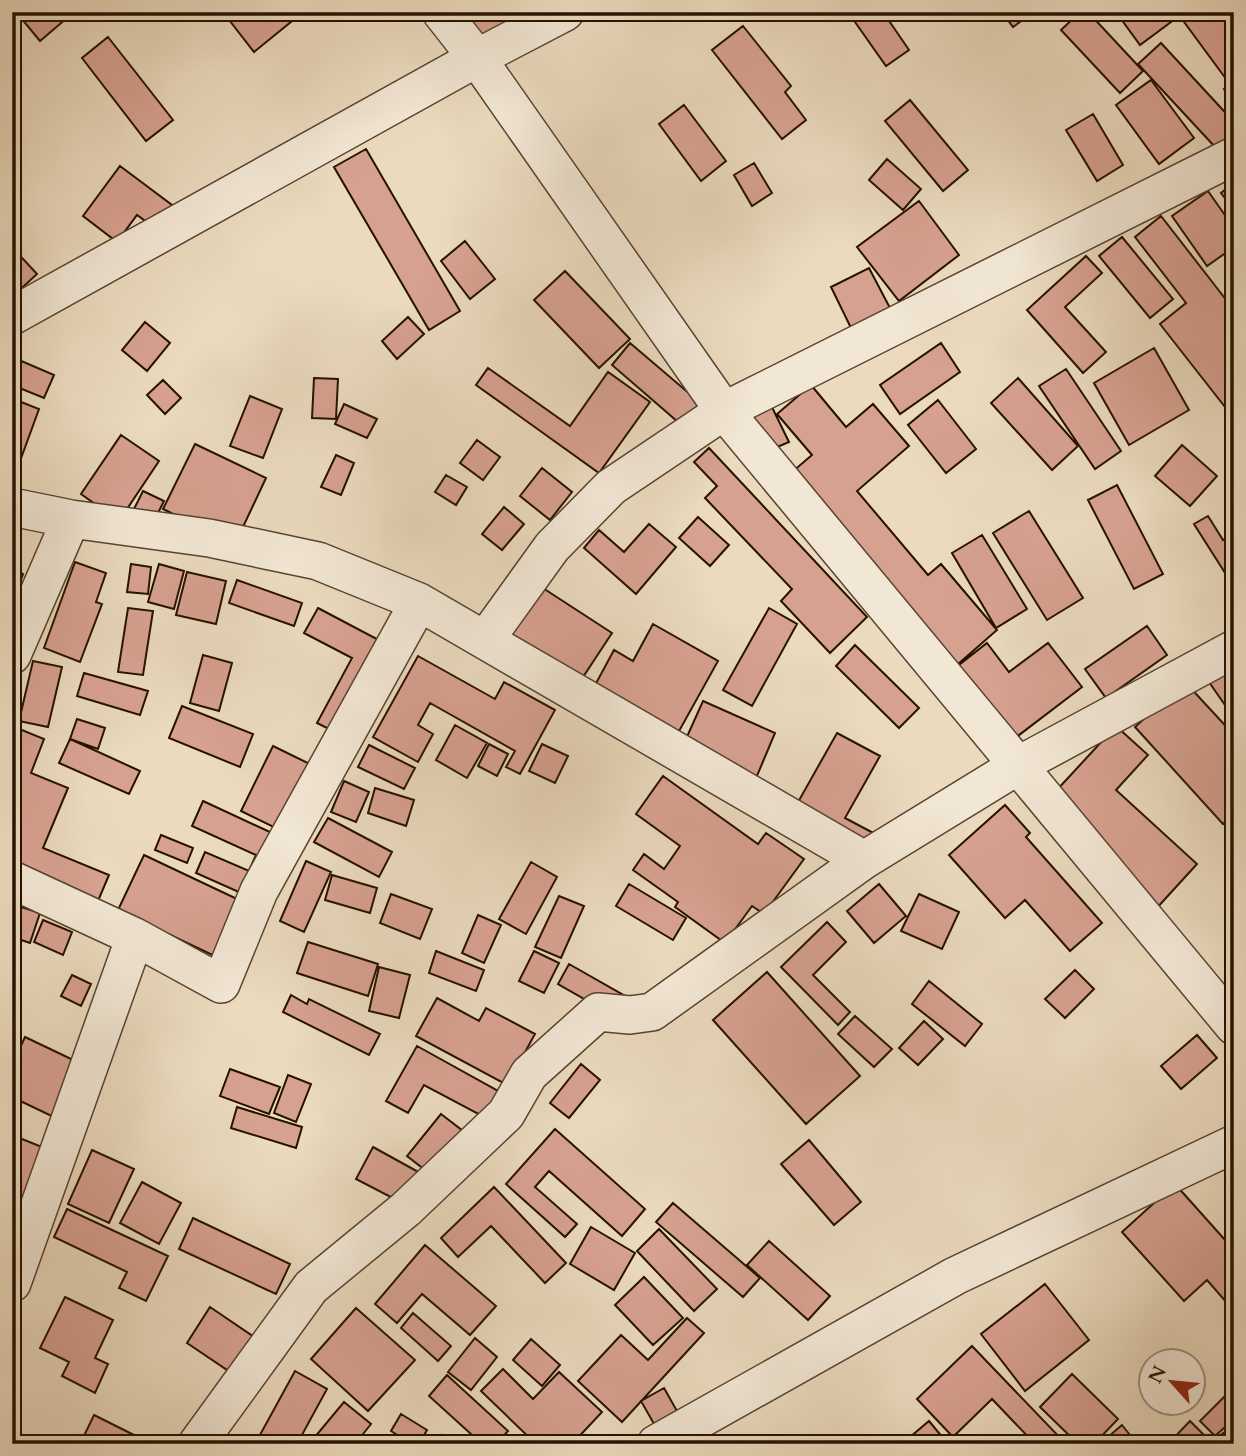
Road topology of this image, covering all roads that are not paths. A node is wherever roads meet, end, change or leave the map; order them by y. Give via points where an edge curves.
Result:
1 (441, 12) edge
2 (565, 12) edge
3 (477, 58) junction
4 (1234, 156) edge
5 (12, 316) edge
6 (724, 411) junction
7 (12, 507) edge
8 (71, 519) junction
9 (419, 602) junction
10 (485, 640) junction
11 (1234, 649) edge
12 (12, 655) edge
13 (1019, 765) junction
14 (864, 860) junction
15 (12, 880) edge
16 (135, 937) junction
17 (1234, 1026) edge
18 (1234, 1144) edge
19 (12, 1283) edge
20 (197, 1444) edge
21 (656, 1444) edge

1 - 3 street
2 - 3 street
3 - 5 street
3 - 6 street
4 - 6 street
6 - 10 street via 611,487 552,547
6 - 13 street
7 - 8 street
8 - 9 street via 209,538 318,561
8 - 12 street
9 - 10 street
9 - 16 street via 259,891 221,984
10 - 14 street
11 - 13 street
13 - 14 street
13 - 17 street
14 - 20 street via 652,1012 598,1012 529,1074 506,1114 406,1209 311,1287
15 - 16 street
16 - 19 street
18 - 21 street via 955,1276

